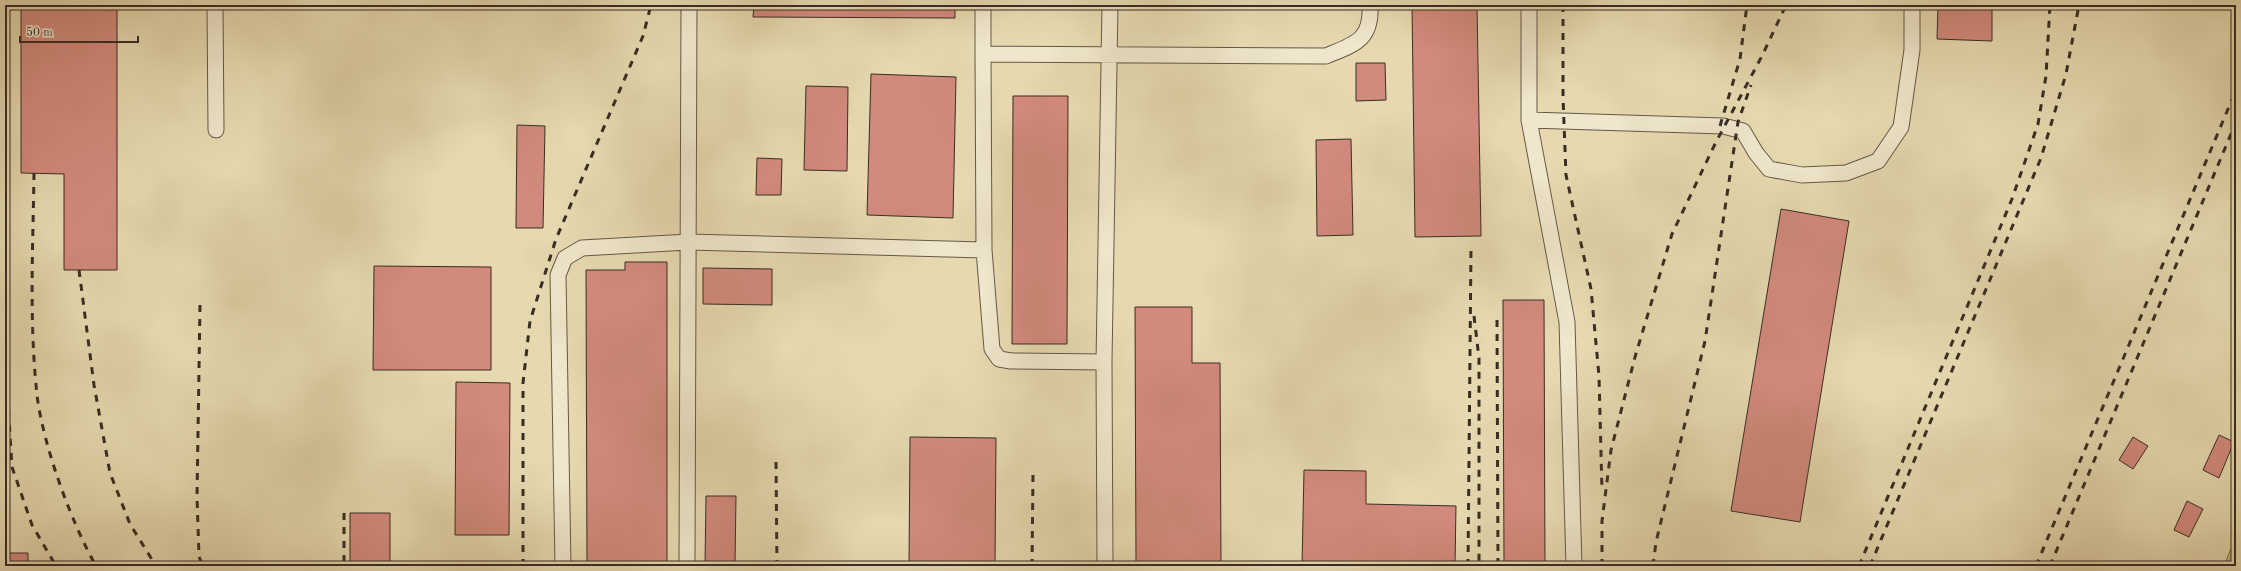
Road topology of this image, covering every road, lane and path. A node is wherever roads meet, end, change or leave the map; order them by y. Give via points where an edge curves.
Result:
1 (215, 5) edge
2 (690, 5) edge
3 (983, 5) edge
4 (1110, 5) edge
5 (1370, 5) edge
6 (1529, 5) edge
7 (1912, 5) edge
8 (983, 54) junction
9 (1109, 56) junction
10 (1529, 120) junction
11 (216, 130) dead end
12 (688, 242) junction
13 (984, 250) junction
14 (1104, 362) junction
15 (563, 566) edge
16 (687, 566) edge
17 (1105, 566) edge
18 (1574, 566) edge

1 - 11 lane
2 - 12 lane
3 - 8 lane
4 - 9 lane
5 - 9 lane via 1371,22 1356,44 1326,56
6 - 10 lane
7 - 10 lane via 1912,50 1901,127 1878,161 1846,173 1802,175 1769,169 1743,131 1723,126
8 - 9 lane
8 - 13 lane
9 - 14 lane
10 - 18 lane via 1567,322
12 - 13 lane
12 - 15 lane via 582,248 565,258 558,275
12 - 16 lane
13 - 14 lane via 992,349 999,358 1011,361
14 - 17 lane

